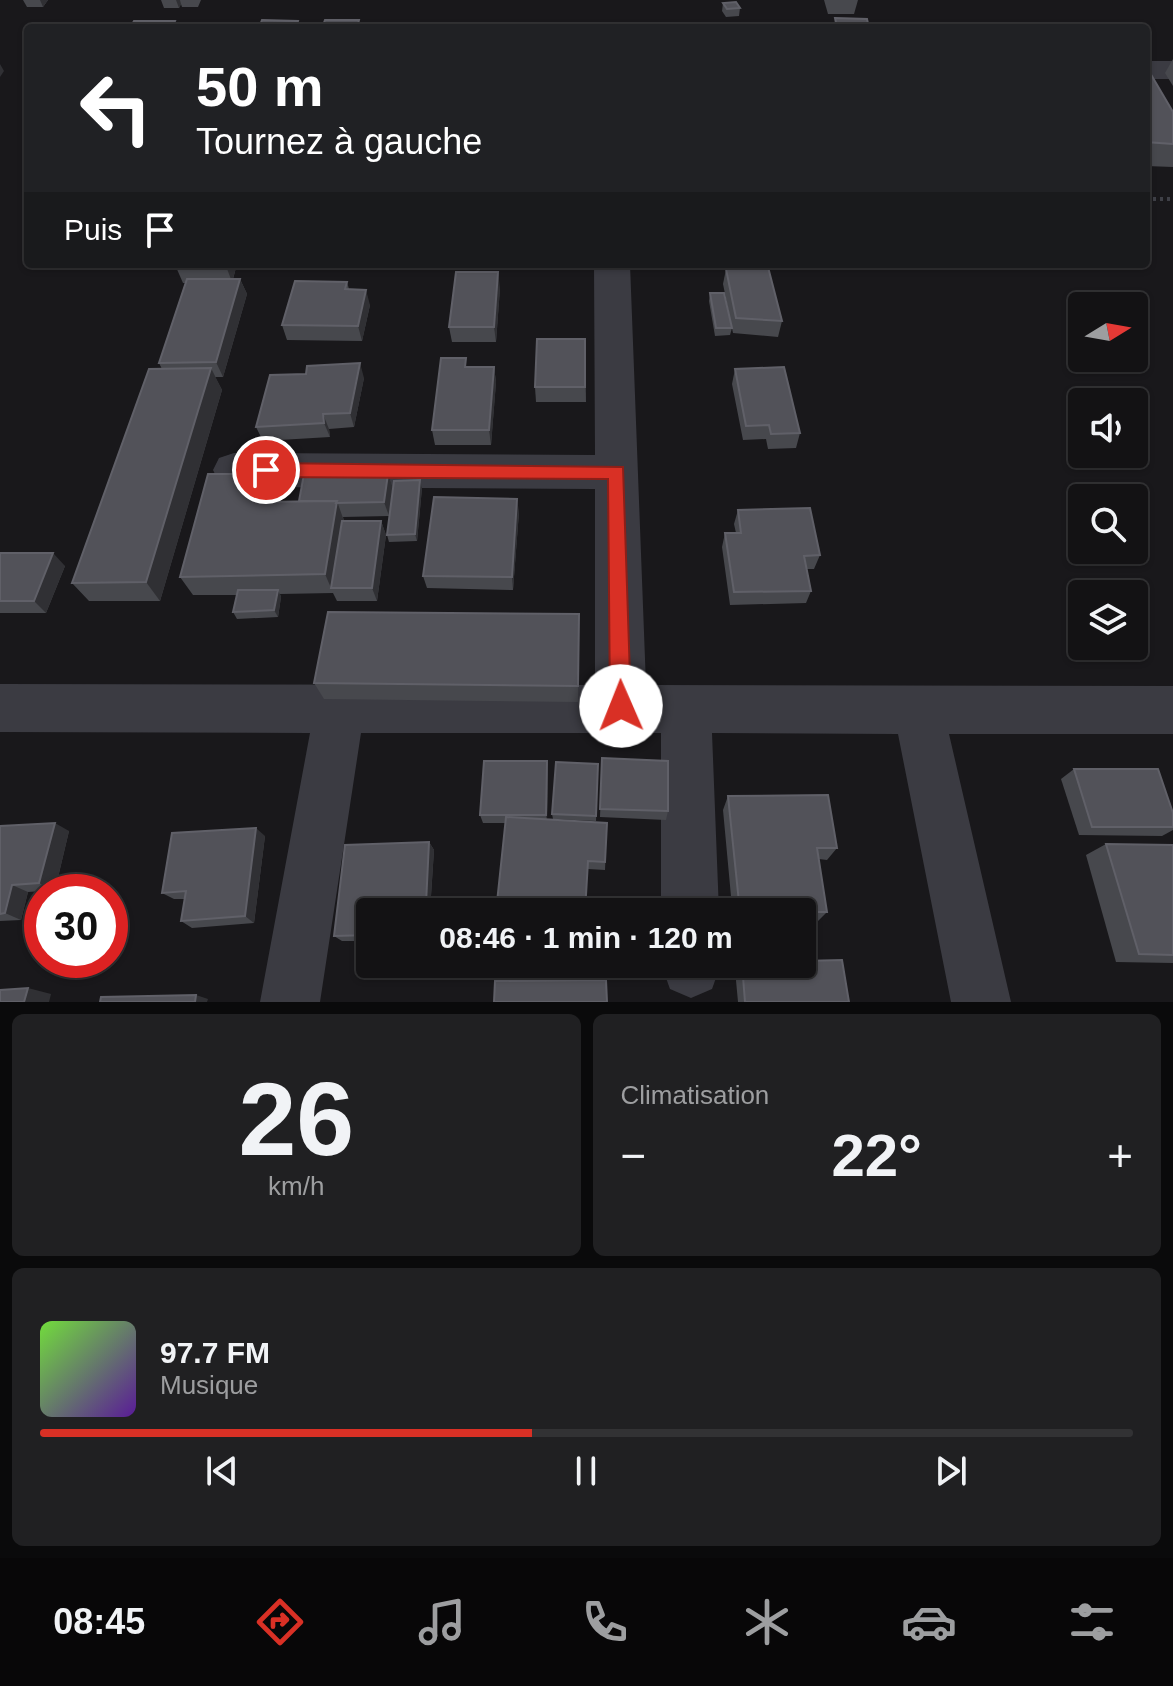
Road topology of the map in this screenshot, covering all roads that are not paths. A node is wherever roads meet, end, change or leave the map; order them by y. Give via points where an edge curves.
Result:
1 (1150, 70) edge
2 (1173, 70) edge
3 (612, 268) edge
4 (234, 470) edge
5 (617, 472) junction
6 (340, 706) junction
7 (621, 706) junction
8 (686, 707) junction
9 (0, 708) edge
10 (918, 708) junction
11 (1173, 710) edge
12 (690, 898) edge
13 (290, 1002) edge
14 (981, 1002) edge

1 - 2 street
3 - 5 street
4 - 5 street
5 - 7 street
6 - 7 street
6 - 9 street
6 - 13 street
7 - 8 street
8 - 10 street
8 - 12 street
10 - 11 street
10 - 14 street

